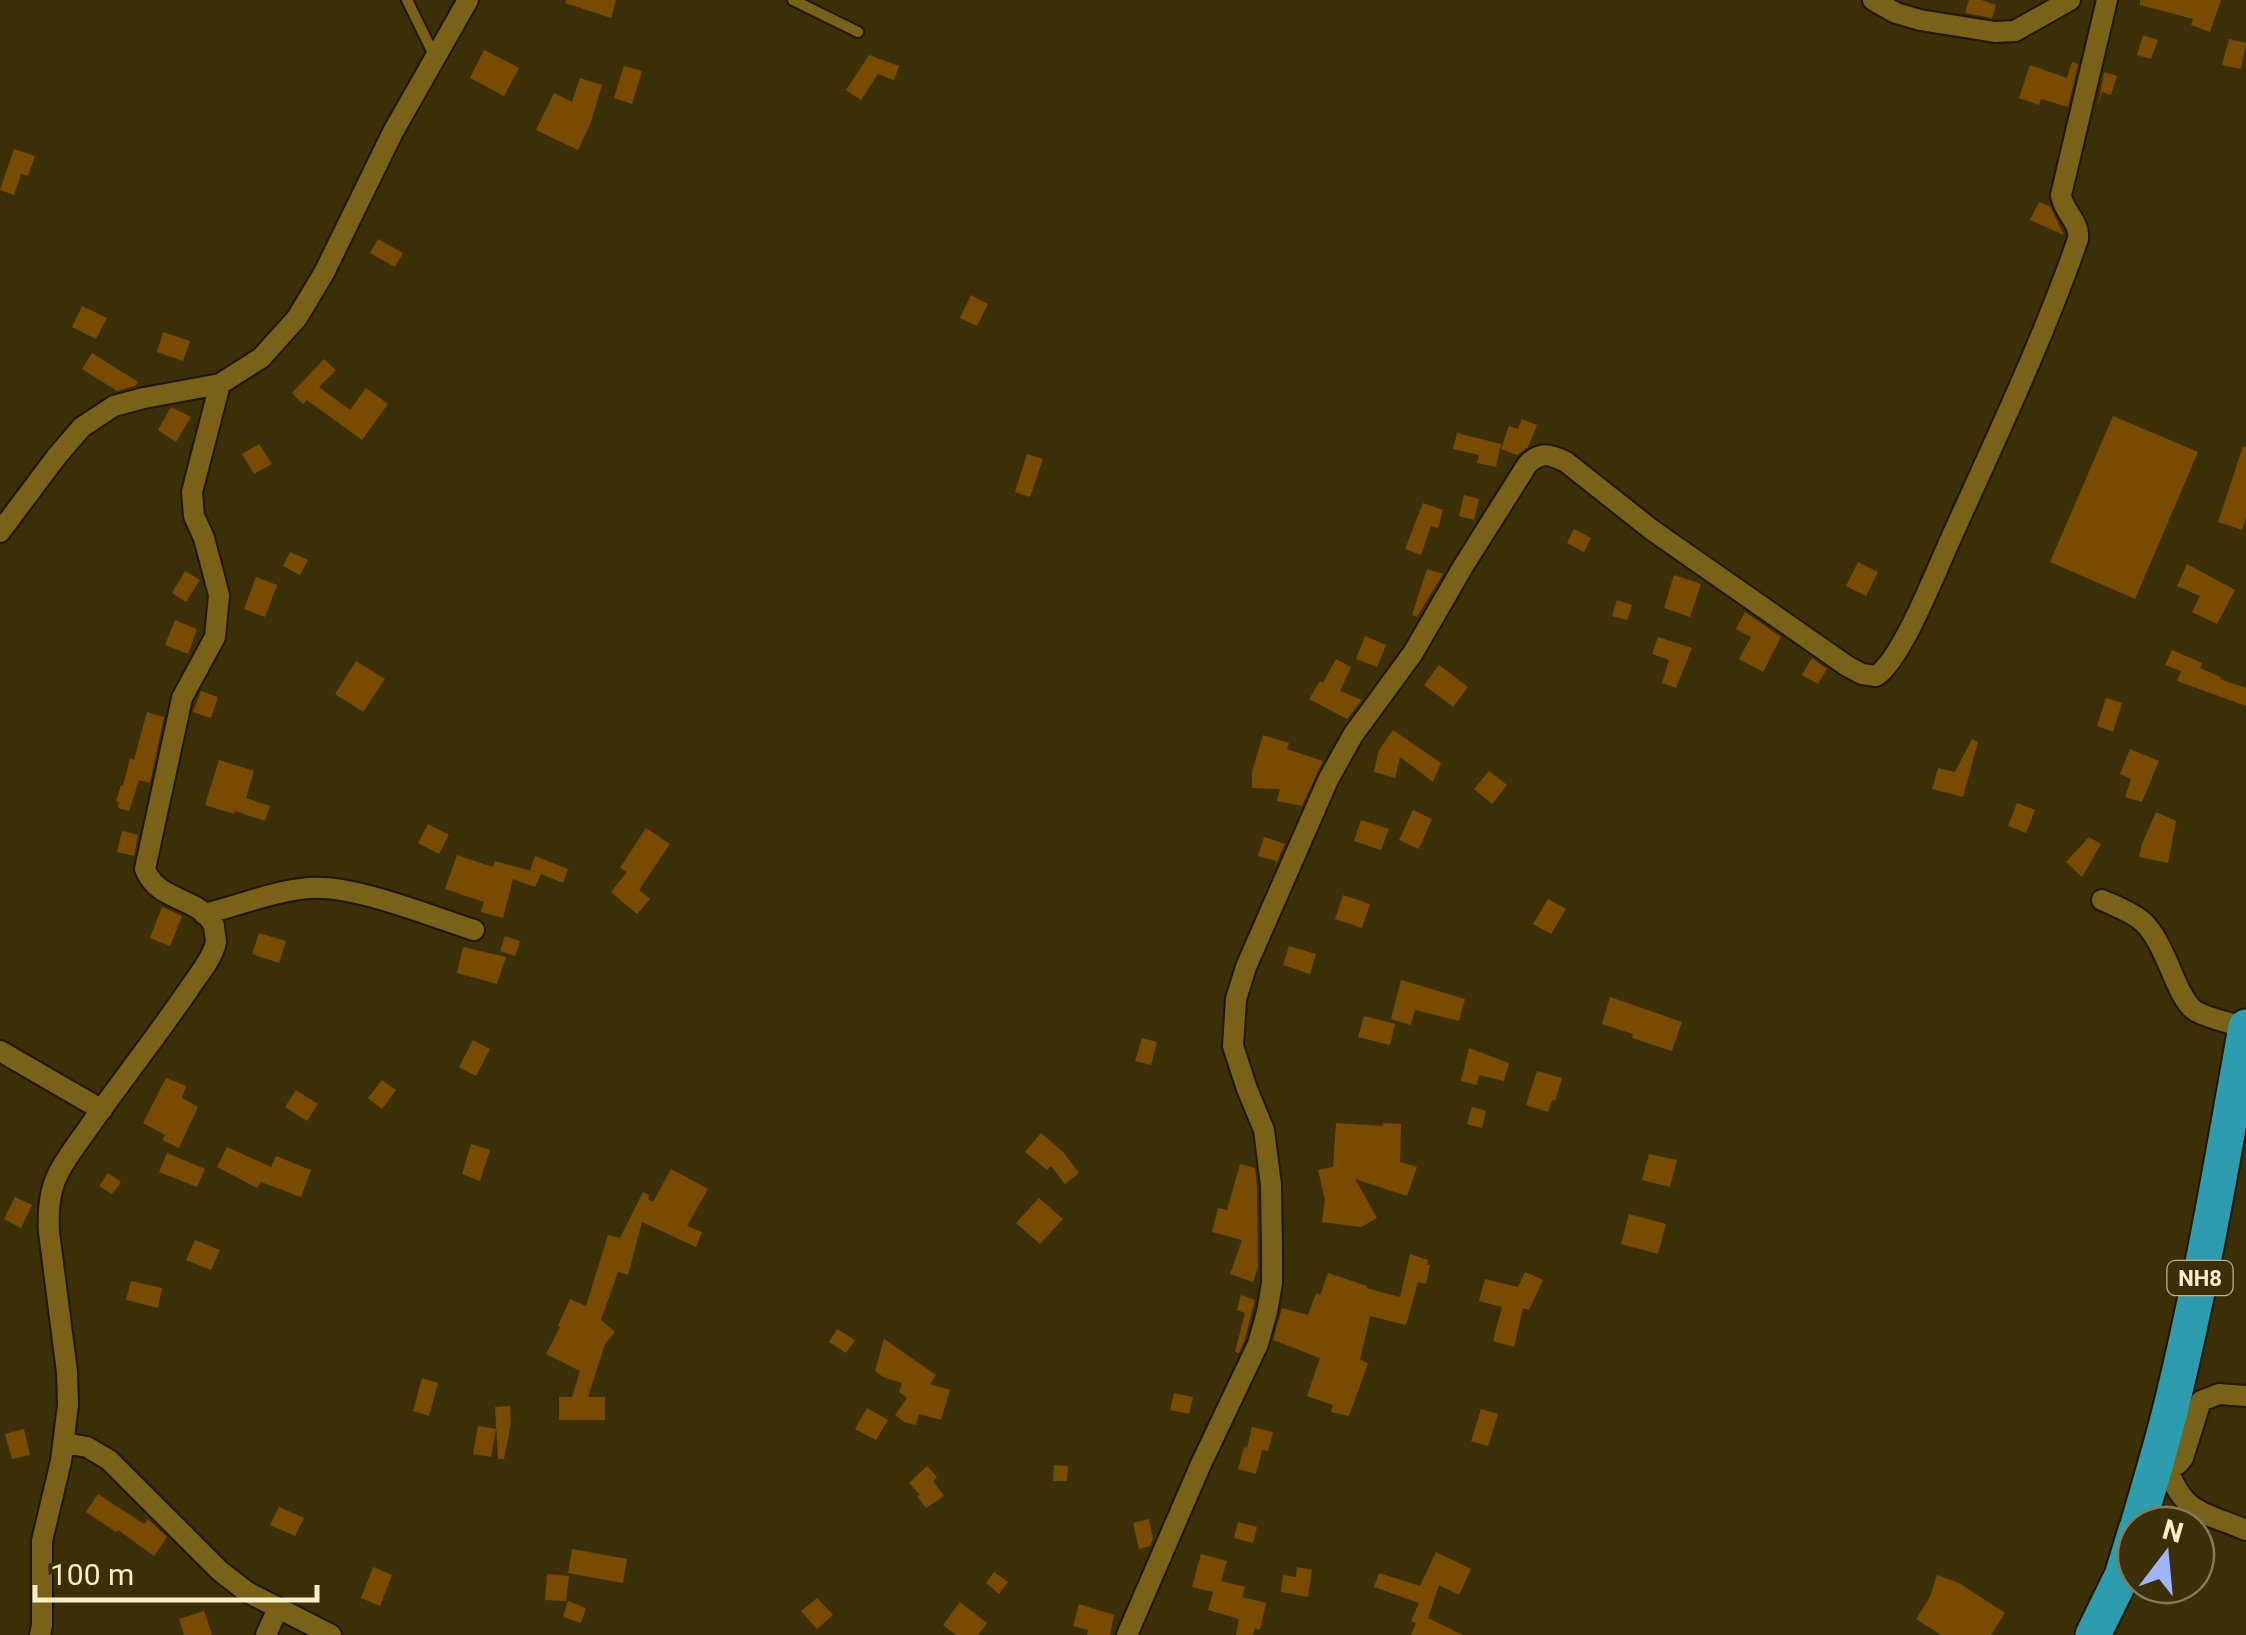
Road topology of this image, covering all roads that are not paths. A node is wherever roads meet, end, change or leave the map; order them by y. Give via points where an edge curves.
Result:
1 (406, 0) edge
2 (468, 0) edge
3 (793, 0) edge
4 (1872, 0) edge
5 (2070, 0) edge
6 (2107, 0) edge
7 (858, 32) dead end
8 (435, 58) junction
9 (220, 384) junction
10 (0, 532) edge
11 (2102, 900) dead end
12 (204, 914) junction
13 (474, 930) dead end
14 (2246, 1028) edge
15 (0, 1051) edge
16 (102, 1110) junction
17 (2246, 1396) edge
18 (64, 1443) junction
19 (2161, 1467) junction
20 (2146, 1505) edge
21 (2246, 1530) edge
22 (2116, 1588) edge
23 (278, 1608) junction
24 (40, 1635) edge
25 (266, 1635) edge
26 (331, 1635) edge
27 (1127, 1635) edge
28 (2093, 1635) edge

1 - 8 lane
2 - 8 street
3 - 7 lane
4 - 5 street via 1920,20 1995,32 2015,31
6 - 27 street via 2061,195 2078,239 1978,478 1887,670 1876,676 1847,666 1566,462 1544,454 1534,457 1413,653 1353,735 1299,843 1236,998 1233,1046 1264,1130 1271,1185 1267,1312
8 - 9 street via 297,318 261,358
9 - 10 street via 114,406 82,427
9 - 12 street via 192,492 219,596 215,637 182,698 145,868 161,892
11 - 14 street via 2145,924 2190,1007
12 - 13 street via 310,888 361,894
12 - 16 street via 216,942 208,960
14 - 19 highway, NH8
15 - 16 street
16 - 18 street via 59,1172 48,1210 67,1372
17 - 19 street via 2219,1394 2202,1401 2184,1458
18 - 23 street via 109,1460 220,1571
18 - 24 street via 42,1541
19 - 20 highway, NH8
19 - 21 street via 2185,1502
22 - 28 highway, NH8
23 - 25 street
23 - 26 street

